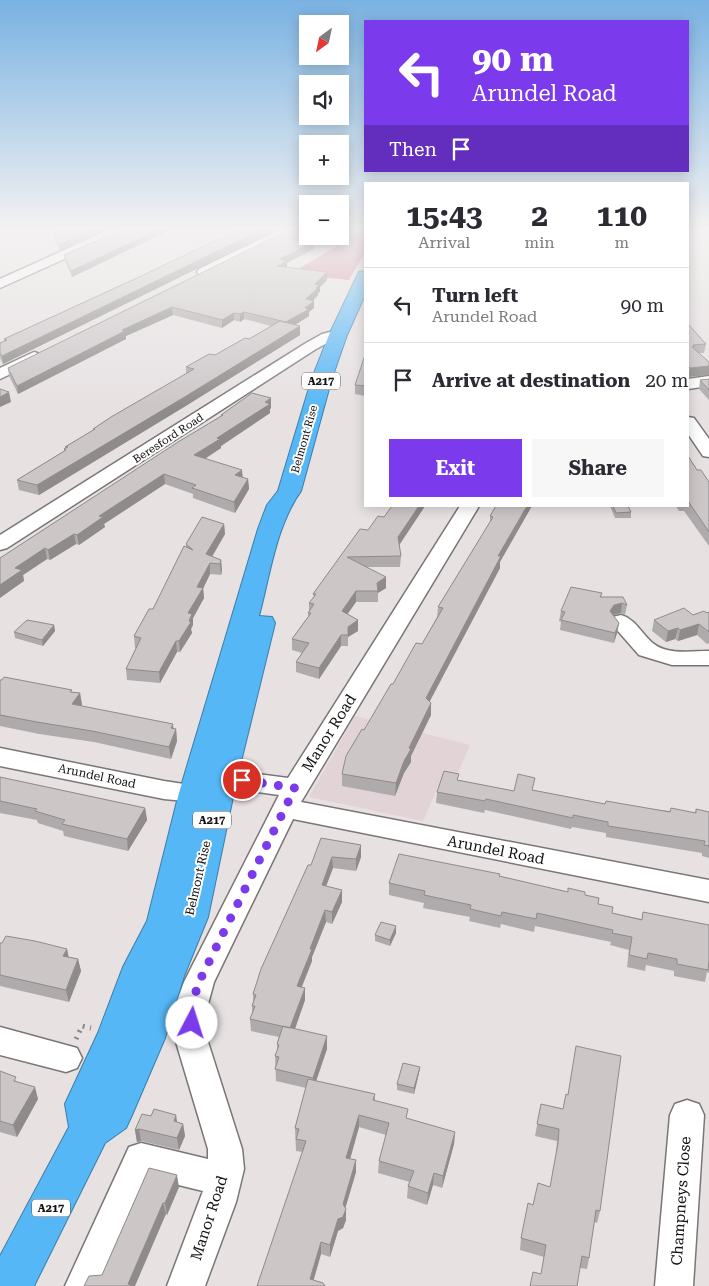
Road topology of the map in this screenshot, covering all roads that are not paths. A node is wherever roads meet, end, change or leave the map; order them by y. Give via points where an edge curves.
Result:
1 (360, 288) edge
2 (338, 335) junction
3 (44, 352) edge
4 (0, 374) edge
5 (709, 382) edge
6 (689, 384) edge
7 (689, 423) edge
8 (709, 452) edge
9 (469, 507) edge
10 (0, 544) edge
11 (620, 622) edge
12 (709, 658) edge
13 (0, 757) edge
14 (208, 786) junction
15 (289, 798) junction
16 (709, 891) edge
17 (0, 1041) edge
18 (66, 1058) road end
19 (687, 1115) dead end
20 (224, 1180) junction
21 (10, 1286) edge
22 (84, 1286) edge
23 (186, 1286) edge
24 (674, 1286) edge

1 - 2 highway, Belmont Rise / A217
2 - 10 street, Beresford Road via 311,346
2 - 14 highway, Belmont Rise / A217 via 322,378 290,491 287,528
3 - 4 street
5 - 6 street
7 - 8 street
9 - 15 street, Manor Road
11 - 12 street via 647,650 672,658
13 - 14 street, Arundel Road via 164,790
14 - 15 street, Arundel Road
14 - 21 highway, Belmont Rise / A217 via 190,916 165,976 149,1027 111,1115 90,1130
15 - 16 street, Arundel Road
15 - 20 street, Manor Road via 199,982 192,1004 192,1042 225,1149
17 - 18 street
19 - 24 street, Champneys Close
20 - 22 street via 141,1159
20 - 23 street, Manor Road

